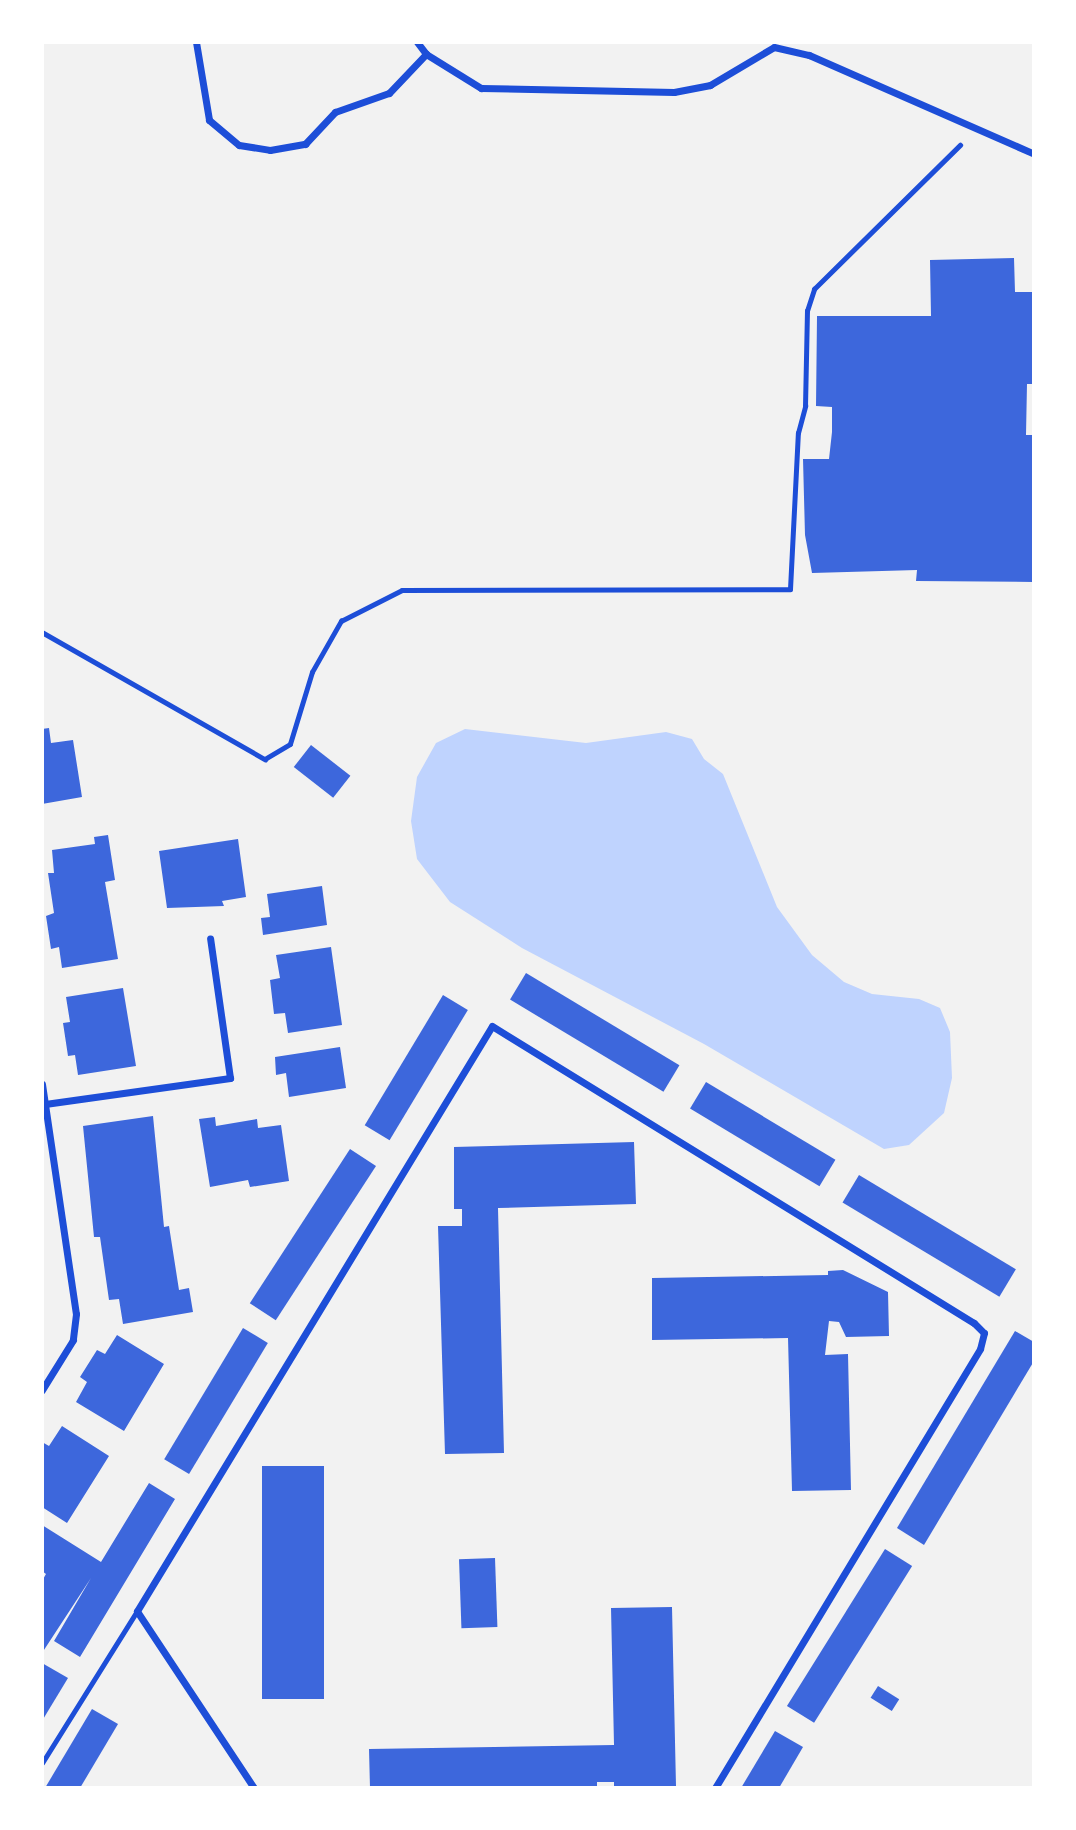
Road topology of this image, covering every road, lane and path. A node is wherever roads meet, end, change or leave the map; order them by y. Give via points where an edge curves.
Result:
1 (196, 42) edge
2 (416, 42) edge
3 (426, 54) junction
4 (978, 128) junction
5 (1034, 153) edge
6 (42, 632) edge
7 (210, 939) dead end
8 (42, 1084) edge
9 (45, 1104) junction
10 (42, 1390) edge
11 (137, 1611) junction
12 (42, 1763) edge
13 (254, 1788) edge
14 (715, 1788) edge

1 - 3 street via 209,120 239,145 270,150 305,144 335,112 389,93
2 - 3 street
3 - 4 street via 481,88 674,92 710,85 774,47 809,55
4 - 5 street
4 - 6 path via 814,289 807,311 805,406 798,433 790,589 402,590 341,621 312,672 290,744 265,759
7 - 9 street via 230,1078
8 - 9 street
9 - 10 street via 76,1314 73,1340
11 - 12 lane
11 - 13 street
11 - 14 street via 492,1026 962,1315 984,1333 980,1349

